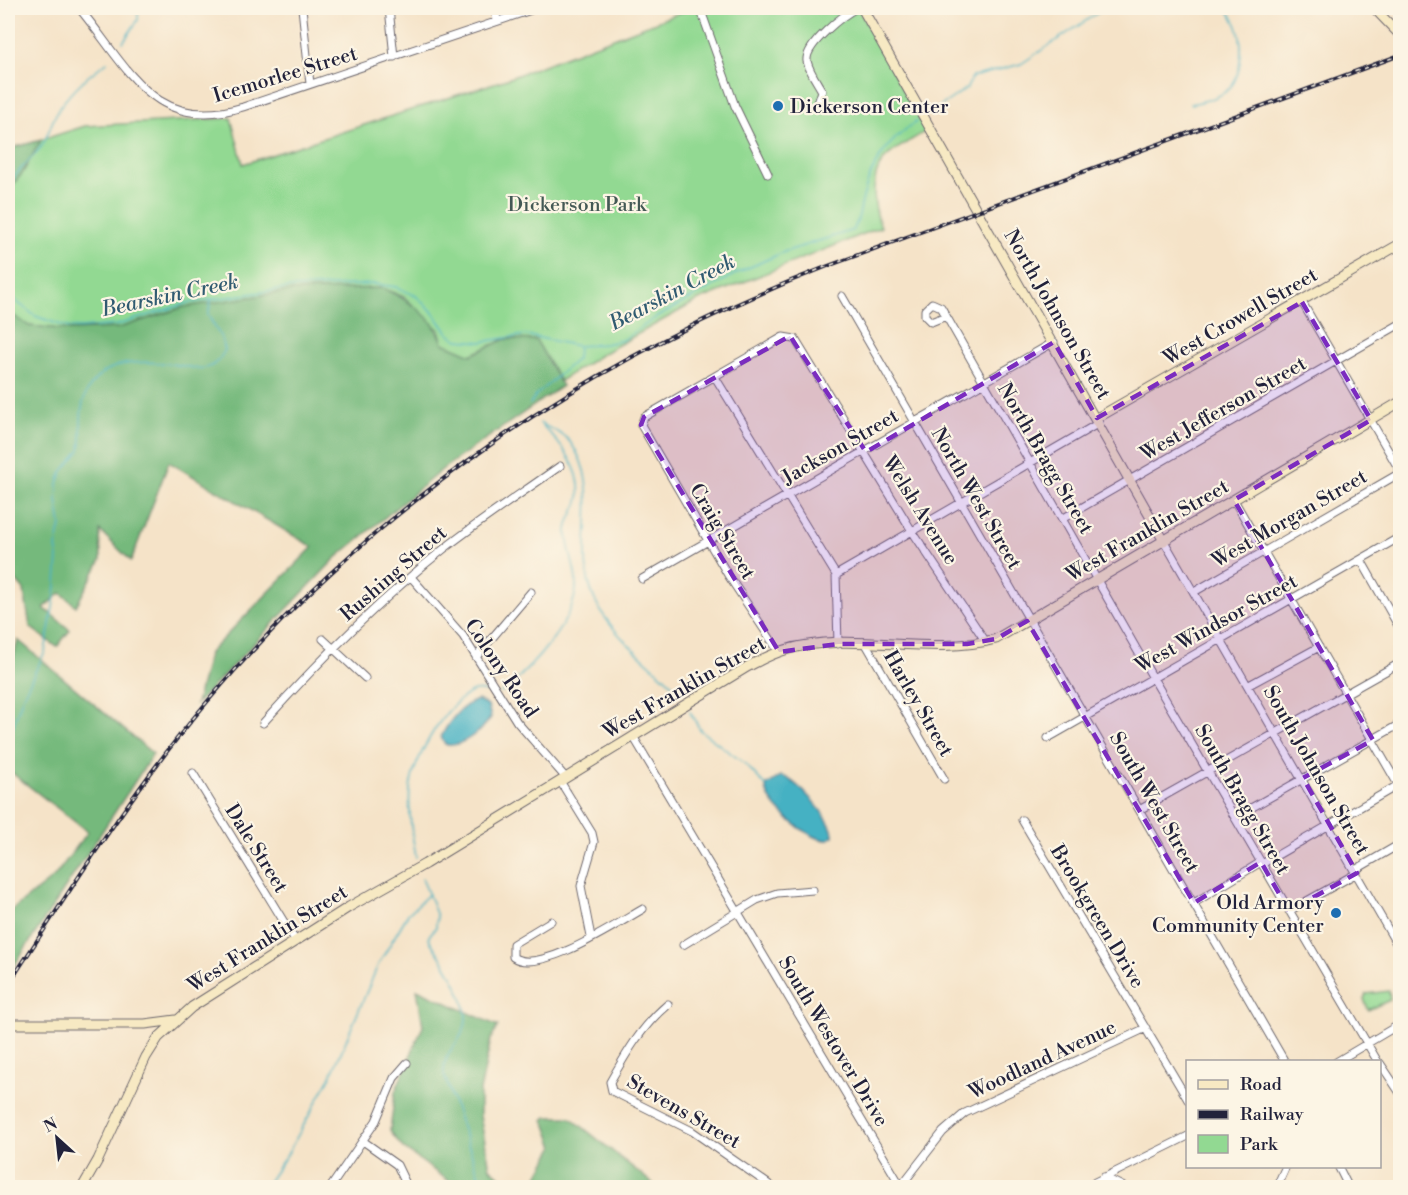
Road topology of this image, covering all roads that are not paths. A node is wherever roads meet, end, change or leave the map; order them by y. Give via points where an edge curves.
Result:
1 (79, 8) edge
2 (302, 8) edge
3 (389, 8) edge
4 (495, 8) edge
5 (537, 8) edge
6 (700, 8) edge
7 (860, 8) edge
8 (1374, 8) edge
9 (496, 21) junction
10 (1401, 35) edge
11 (394, 57) junction
12 (310, 84) junction
13 (817, 106) dead end
14 (768, 174) dead end
15 (1401, 244) edge
16 (842, 296) dead end
17 (1302, 302) junction
18 (946, 316) dead end
19 (1401, 324) edge
20 (1054, 342) junction
21 (1337, 361) junction
22 (715, 377) junction
23 (983, 382) junction
24 (1401, 402) edge
25 (1371, 420) junction
26 (1098, 421) junction
27 (914, 422) junction
28 (865, 452) junction
29 (1029, 463) junction
30 (561, 466) dead end
31 (1401, 472) edge
32 (1132, 481) junction
33 (787, 496) junction
34 (1234, 500) junction
35 (960, 503) junction
36 (1062, 519) junction
37 (912, 531) junction
38 (1401, 537) edge
39 (708, 540) junction
40 (1164, 541) junction
41 (1264, 551) junction
42 (1361, 560) junction
43 (836, 575) junction
44 (411, 577) junction
45 (642, 579) dead end
46 (1098, 579) junction
47 (531, 592) dead end
48 (1194, 592) junction
49 (1293, 599) junction
50 (1028, 620) junction
51 (1401, 629) edge
52 (1222, 638) junction
53 (323, 639) dead end
54 (986, 642) junction
55 (838, 644) junction
56 (866, 644) junction
57 (1319, 647) junction
58 (334, 649) junction
59 (779, 652) junction
60 (476, 657) junction
61 (1401, 663) edge
62 (365, 678) dead end
63 (1153, 678) junction
64 (1249, 685) junction
65 (1347, 693) junction
66 (1084, 717) junction
67 (263, 723) dead end
68 (1401, 724) edge
69 (1276, 732) junction
70 (633, 736) junction
71 (1048, 738) dead end
72 (1373, 740) junction
73 (1208, 770) junction
74 (193, 773) dead end
75 (1303, 778) junction
76 (563, 779) junction
77 (944, 779) dead end
78 (1400, 785) edge
79 (1141, 810) junction
80 (1235, 817) junction
81 (1022, 820) dead end
82 (1329, 824) junction
83 (1401, 844) edge
84 (1261, 863) junction
85 (1356, 872) junction
86 (813, 890) dead end
87 (1194, 903) junction
88 (644, 909) dead end
89 (740, 911) junction
90 (1289, 911) junction
91 (550, 921) dead end
92 (591, 936) junction
93 (295, 940) junction
94 (683, 945) dead end
95 (1401, 950) edge
96 (668, 1004) dead end
97 (176, 1020) junction
98 (8, 1024) edge
99 (1401, 1024) edge
100 (1146, 1028) junction
101 (1366, 1043) junction
102 (1284, 1060) edge
103 (1339, 1060) edge
104 (1378, 1060) edge
105 (407, 1063) dead end
106 (1381, 1065) edge
107 (1401, 1093) edge
108 (1186, 1097) edge
109 (1186, 1137) edge
110 (363, 1141) junction
111 (1286, 1168) edge
112 (1339, 1168) edge
113 (1104, 1177) junction
114 (82, 1185) edge
115 (902, 1187) edge
116 (330, 1188) edge
117 (408, 1188) edge
118 (774, 1188) edge
119 (1083, 1188) edge
120 (1126, 1188) edge
121 (1276, 1188) edge
122 (1349, 1188) edge

1 - 12 street, Icemorlee Street via 153,97 172,109 217,114
2 - 12 street
3 - 11 street
4 - 9 street
5 - 9 street, Icemorlee Street
6 - 14 street via 735,106
7 - 13 street via 837,20 808,53 808,64 822,91
7 - 20 main road, North Johnson Street
8 - 10 main road
9 - 11 street, Icemorlee Street
11 - 12 street, Icemorlee Street
15 - 17 main road, West Crowell Street
16 - 27 street, North West Street
17 - 21 street
17 - 26 main road, West Crowell Street
18 - 23 street, North Bragg Street
19 - 21 street, West Jefferson Street
20 - 23 street, Jackson Street
20 - 26 main road, North Johnson Street
21 - 25 street
21 - 32 street, West Jefferson Street
22 - 28 street, Welsh Avenue via 790,336
22 - 33 street
22 - 39 street, Craig Street via 644,417 641,425
23 - 27 street, Jackson Street
23 - 29 street, North Bragg Street
24 - 25 main road, West Franklin Street
25 - 31 street
25 - 34 main road, West Franklin Street
26 - 29 street, West Crowell Street
26 - 32 main road, North Johnson Street
27 - 28 street, Jackson Street
27 - 35 street, North West Street
28 - 33 street, Jackson Street
28 - 37 street, Welsh Avenue
29 - 35 street, West Crowell Street
29 - 36 street, North Bragg Street
30 - 44 street, Rushing Street via 465,533
31 - 41 street, West Morgan Street
32 - 36 street, West Jefferson Street
32 - 40 main road, North Johnson Street
33 - 39 street, Jackson Street
33 - 43 street
34 - 40 main road, West Franklin Street
34 - 41 street
35 - 37 street, West Crowell Street
35 - 50 street, North West Street
36 - 46 street, North Bragg Street
37 - 43 street, West Crowell Street
37 - 54 street, Welsh Avenue
38 - 42 street, West Windsor Street
39 - 45 street, Jackson Street
39 - 59 street, Craig Street
40 - 46 main road, West Franklin Street
40 - 48 street, North Johnson Street
41 - 48 street, West Morgan Street
41 - 49 street
42 - 49 street, West Windsor Street
42 - 51 street
43 - 55 street
44 - 58 street, Rushing Street
44 - 60 street, Colony Road via 463,636
46 - 50 main road, West Franklin Street
46 - 63 street, North Bragg Street
47 - 60 street
48 - 52 street, North Johnson Street
49 - 52 street, West Windsor Street
49 - 57 street
50 - 54 main road, West Franklin Street
50 - 66 street, North West Street
52 - 63 street, West Windsor Street
52 - 64 street, South Johnson Street
53 - 58 street
54 - 56 main road, West Franklin Street
55 - 56 main road, West Franklin Street
55 - 59 main road, West Franklin Street
56 - 77 street, Harley Street
57 - 64 street
57 - 65 street
58 - 62 street
58 - 67 street, Rushing Street
59 - 70 main road, West Franklin Street
60 - 76 street, Colony Road via 518,722
61 - 65 street
63 - 66 street, West Windsor Street
63 - 73 street, South Bragg Street
64 - 69 street, South Johnson Street
65 - 69 street
65 - 72 street
66 - 71 street, West Windsor Street
66 - 79 street, South West Street
68 - 72 street
69 - 73 street
69 - 75 street, South Johnson Street
70 - 76 main road, West Franklin Street
70 - 89 street, South Westover Drive
72 - 75 street
72 - 78 street
73 - 79 street
73 - 80 street, South Bragg Street
74 - 93 street, Dale Street
75 - 80 street
75 - 82 street, South Johnson Street
76 - 92 street, Colony Road via 594,842 581,886
76 - 93 main road, West Franklin Street
78 - 82 street
79 - 87 street, South West Street
80 - 84 street, South Bragg Street
81 - 100 street, Brookgreen Drive
82 - 84 street
82 - 85 street, South Johnson Street
83 - 85 street
84 - 87 street
84 - 90 street, South Bragg Street
85 - 90 street
85 - 95 street, South Johnson Street
86 - 89 street via 777,893
87 - 102 street, South West Street
88 - 92 street
89 - 94 street
89 - 115 street, South Westover Drive
90 - 101 street, South Bragg Street
91 - 92 street via 513,944 513,957 518,961 539,961 580,946
93 - 97 main road, West Franklin Street
96 - 118 street, Stevens Street via 648,1021 610,1082 612,1091 692,1131
97 - 98 main road via 145,1024
97 - 114 main road, West Franklin Street via 146,1057 98,1160
99 - 101 street
100 - 108 street, Woodland Avenue
100 - 115 street, Woodland Avenue via 965,1113 943,1132
101 - 103 street
101 - 104 street, South Bragg Street
105 - 110 street via 394,1078
106 - 107 street, South Bragg Street
109 - 113 street
110 - 116 street
110 - 117 street via 397,1166
111 - 121 street
112 - 122 street
113 - 119 street
113 - 120 street

